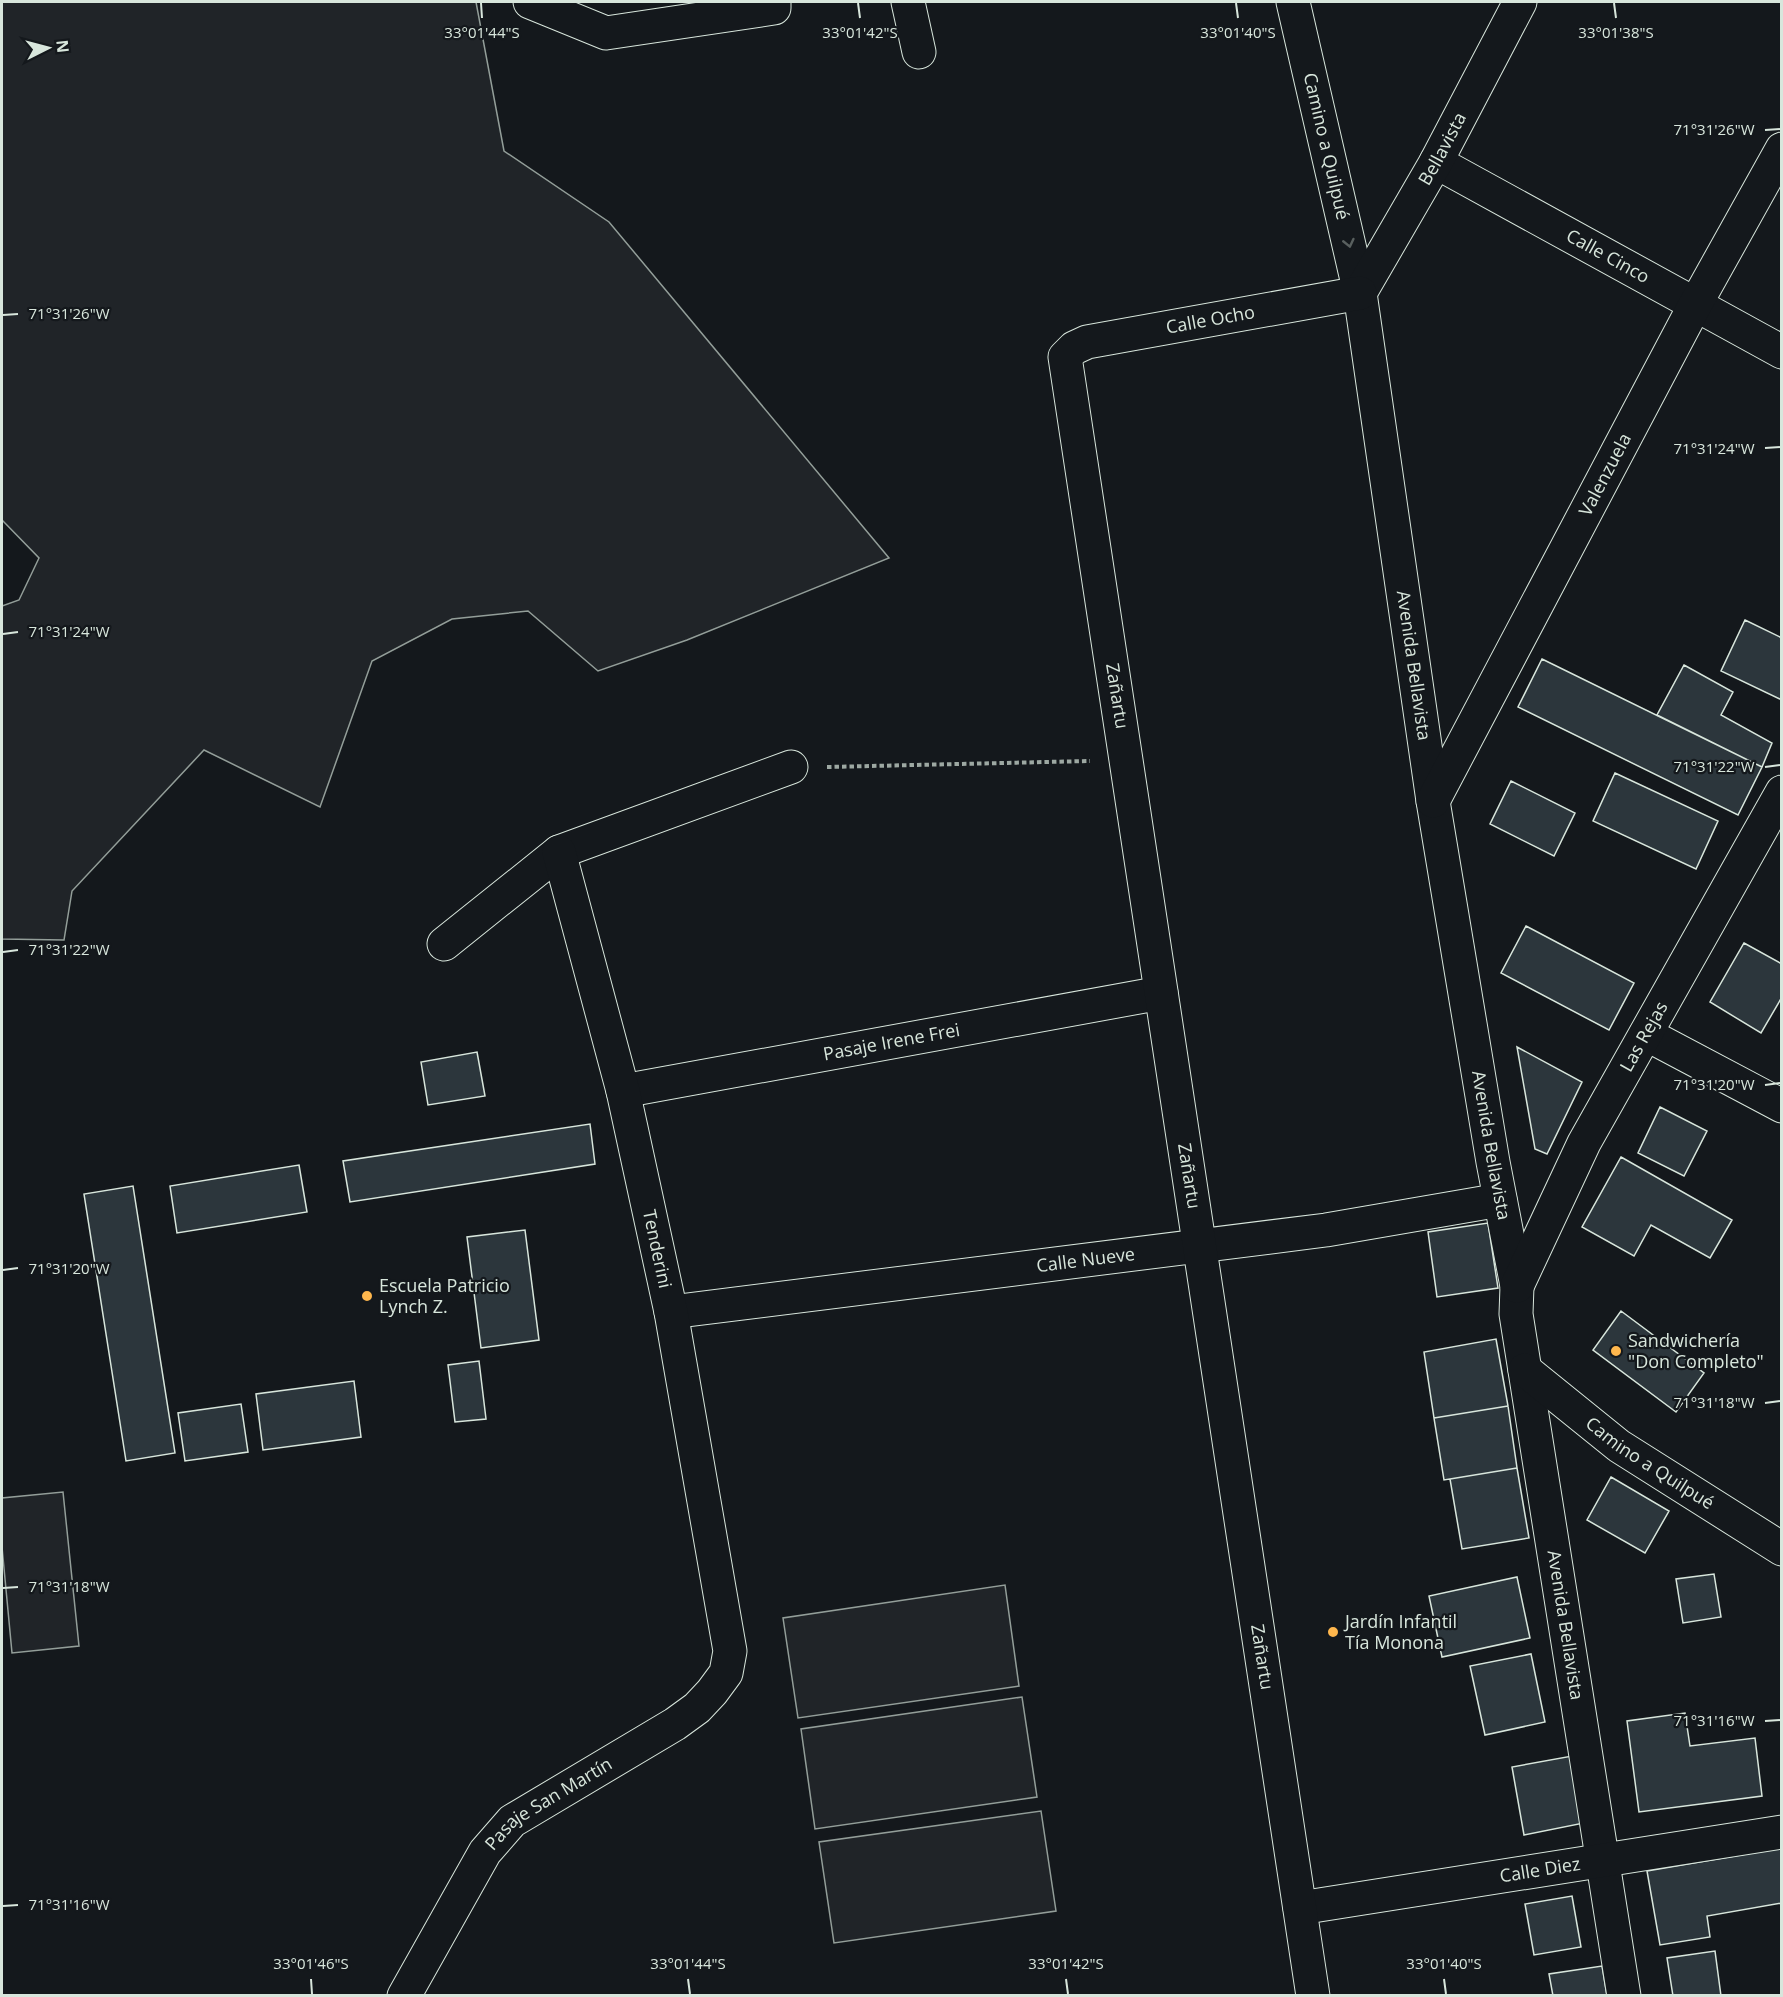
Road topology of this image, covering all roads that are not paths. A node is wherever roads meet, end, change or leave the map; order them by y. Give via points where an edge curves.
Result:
1 (530, 2) edge
2 (774, 2) edge
3 (908, 2) edge
4 (1293, 2) edge
5 (1520, 2) edge
6 (919, 52) dead end
7 (1782, 149) edge
8 (1436, 162) junction
9 (1360, 293) junction
10 (1695, 305) junction
11 (1782, 352) edge
12 (1065, 357) joint
13 (792, 767) road end
14 (1782, 792) edge
15 (1433, 801) junction
16 (559, 852) junction
17 (444, 944) dead end
18 (1161, 993) junction
19 (1646, 1034) junction
20 (623, 1091) junction
21 (1782, 1106) edge
22 (1500, 1200) junction
23 (1199, 1246) junction
24 (1517, 1286) junction
25 (671, 1312) junction
26 (1525, 1370) junction
27 (1782, 1549) edge
28 (730, 1651) joint
29 (1782, 1832) edge
30 (1603, 1859) junction
31 (1300, 1908) junction
32 (404, 1995) edge
33 (1313, 1995) edge
34 (1624, 1995) edge

1 - 2 street via 606,33 774,8
3 - 6 street
4 -> 9 street, Camino a Quilpué
5 - 8 street, Bellavista
7 - 10 street, Valenzuela
8 - 9 street, Bellavista
8 - 10 street, Calle Cinco
9 - 12 street, Calle Ocho via 1087,342
9 - 15 street, Avenida Bellavista
10 - 11 street, Calle Cinco
10 - 15 street, Valenzuela
12 - 18 street, Zañartu
13 - 16 street
14 - 19 street, Las Rejas
15 - 22 street, Avenida Bellavista
16 - 17 street
16 - 20 street, Tenderini
18 - 20 street, Pasaje Irene Frei
18 - 23 street, Zañartu
19 - 21 street
19 - 24 street, Las Rejas via 1584,1143
20 - 25 street, Tenderini
22 - 23 street, Calle Nueve via 1326,1230
22 - 24 street, Avenida Bellavista
23 - 25 street, Calle Nueve
23 - 31 street, Zañartu
24 - 26 street, Avenida Bellavista via 1516,1314
25 - 28 street, Tenderini
26 - 27 street, Camino a Quilpué via 1619,1446
26 - 30 street, Avenida Bellavista
28 - 32 street, Pasaje San Martín via 726,1673 697,1708 512,1821 485,1852
29 - 30 street, Calle Diez
30 - 31 street, Calle Diez
30 - 34 street, Avenida Bellavista
31 - 33 street, Zañartu

